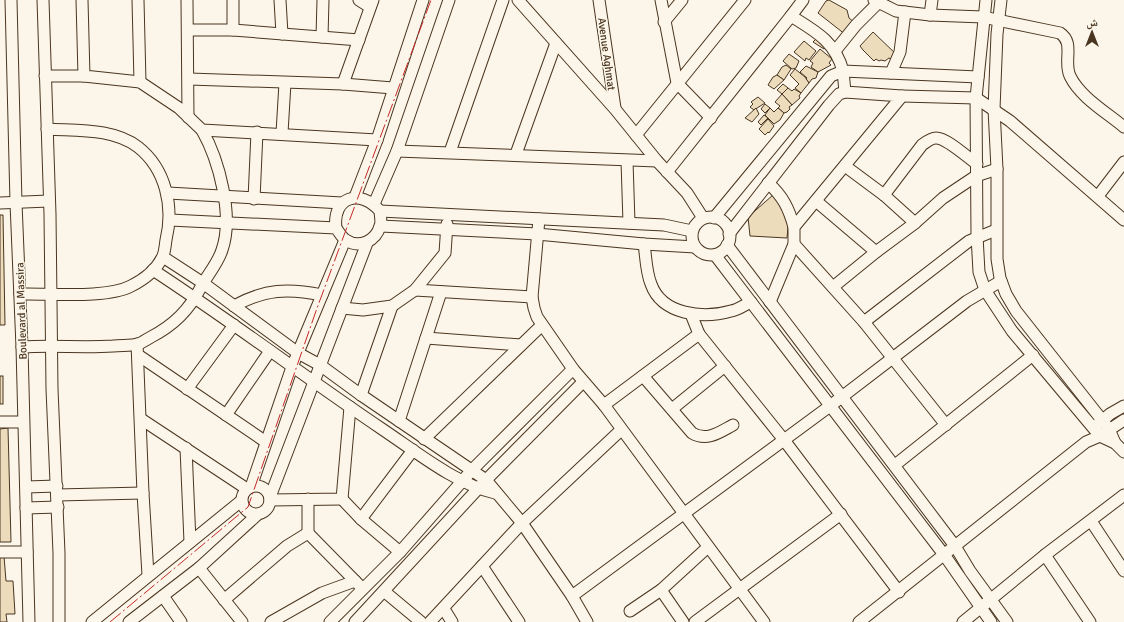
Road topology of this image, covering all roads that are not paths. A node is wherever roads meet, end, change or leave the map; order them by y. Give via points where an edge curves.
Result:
1 (10, 0) edge
2 (43, 0) edge
3 (82, 0) edge
4 (138, 0) edge
5 (187, 0) edge
6 (233, 0) edge
7 (280, 0) edge
8 (323, 0) edge
9 (359, 0) edge
10 (423, 0) edge
11 (449, 0) edge
12 (503, 0) edge
13 (518, 0) edge
14 (599, 0) edge
15 (661, 0) edge
16 (682, 0) edge
17 (744, 0) edge
18 (804, 0) edge
19 (932, 0) edge
20 (986, 0) edge
21 (1001, 0) edge
22 (876, 2) edge
23 (371, 4) edge
24 (905, 12) junction
25 (930, 15) junction
26 (791, 16) junction
27 (983, 17) junction
28 (6, 18) edge
29 (998, 20) junction
30 (664, 22) junction
31 (188, 30) junction
32 (233, 30) junction
33 (282, 34) junction
34 (322, 37) junction
35 (359, 40) junction
36 (556, 43) junction
37 (835, 51) junction
38 (843, 71) junction
39 (891, 73) junction
40 (45, 76) junction
41 (84, 76) junction
42 (978, 76) junction
43 (189, 79) junction
44 (140, 82) junction
45 (284, 83) junction
46 (677, 83) junction
47 (343, 84) junction
48 (393, 88) junction
49 (845, 92) junction
50 (902, 96) junction
51 (976, 98) junction
52 (615, 109) junction
53 (994, 109) junction
54 (188, 117) junction
55 (711, 118) junction
56 (1124, 127) edge
57 (47, 129) junction
58 (202, 130) junction
59 (257, 132) junction
60 (282, 133) junction
61 (636, 135) junction
62 (377, 140) junction
63 (397, 150) junction
64 (450, 152) junction
65 (516, 154) junction
66 (627, 161) junction
67 (657, 161) junction
68 (1124, 162) edge
69 (845, 166) junction
70 (997, 169) junction
71 (977, 170) junction
72 (667, 172) junction
73 (768, 184) junction
74 (168, 193) junction
75 (884, 196) junction
76 (1098, 196) junction
77 (355, 197) junction
78 (223, 198) junction
79 (254, 199) junction
80 (49, 201) junction
81 (816, 201) junction
82 (0, 203) edge
83 (16, 203) junction
84 (342, 203) junction
85 (377, 207) junction
86 (447, 214) junction
87 (539, 218) junction
88 (709, 218) junction
89 (170, 220) junction
90 (1124, 220) edge
91 (226, 223) junction
92 (629, 223) junction
93 (915, 223) junction
94 (380, 226) junction
95 (794, 227) junction
96 (336, 228) junction
97 (447, 230) junction
98 (996, 230) junction
99 (692, 231) junction
100 (537, 234) junction
101 (730, 234) junction
102 (977, 236) junction
103 (346, 240) junction
104 (367, 243) junction
105 (644, 244) junction
106 (794, 244) junction
107 (727, 246) junction
108 (695, 247) junction
109 (876, 252) junction
110 (715, 254) junction
111 (163, 257) junction
112 (153, 270) junction
113 (1001, 281) junction
114 (203, 283) junction
115 (833, 287) junction
116 (415, 290) junction
117 (985, 290) junction
118 (441, 292) junction
119 (51, 293) junction
120 (20, 294) junction
121 (322, 295) junction
122 (532, 297) junction
123 (196, 298) junction
124 (751, 302) junction
125 (770, 302) junction
126 (234, 306) junction
127 (392, 306) junction
128 (342, 308) junction
129 (691, 314) junction
130 (864, 322) junction
131 (234, 325) junction
132 (542, 325) junction
133 (699, 334) junction
134 (426, 338) junction
135 (51, 345) junction
136 (521, 345) junction
137 (22, 347) junction
138 (138, 350) junction
139 (270, 351) junction
140 (298, 353) junction
141 (1033, 356) junction
142 (891, 358) junction
143 (320, 365) junction
144 (725, 366) junction
145 (292, 367) junction
146 (573, 369) junction
147 (643, 376) junction
148 (314, 382) junction
149 (583, 382) junction
150 (187, 389) junction
151 (361, 395) junction
152 (842, 396) junction
153 (604, 405) junction
154 (830, 406) junction
155 (1124, 406) edge
156 (350, 407) junction
157 (672, 410) junction
158 (226, 414) junction
159 (142, 419) junction
160 (1102, 420) junction
161 (1124, 420) edge
162 (399, 421) junction
163 (0, 422) edge
164 (24, 422) junction
165 (733, 425) dead end
166 (946, 425) junction
167 (621, 430) junction
168 (1101, 431) junction
169 (424, 439) junction
170 (784, 440) junction
171 (266, 442) junction
172 (186, 448) junction
173 (413, 450) junction
174 (1124, 452) edge
175 (894, 464) junction
176 (472, 470) junction
177 (462, 480) junction
178 (486, 480) junction
179 (26, 487) junction
180 (249, 488) junction
181 (478, 489) junction
182 (57, 490) junction
183 (143, 493) junction
184 (495, 493) junction
185 (1124, 495) edge
186 (270, 498) junction
187 (308, 499) junction
188 (342, 499) junction
189 (241, 501) junction
190 (58, 507) junction
191 (26, 508) junction
192 (684, 513) junction
193 (841, 514) junction
194 (257, 515) junction
195 (361, 518) junction
196 (1091, 521) junction
197 (522, 523) junction
198 (308, 533) junction
199 (190, 542) junction
200 (956, 546) junction
201 (708, 547) junction
202 (0, 552) edge
203 (27, 552) junction
204 (400, 552) junction
205 (1044, 555) junction
206 (945, 556) junction
207 (482, 566) junction
208 (199, 568) junction
209 (1124, 570) edge
210 (148, 575) junction
211 (358, 584) junction
212 (661, 590) junction
213 (739, 590) junction
214 (385, 592) junction
215 (899, 592) junction
216 (163, 596) junction
217 (572, 596) junction
218 (991, 599) junction
219 (224, 600) junction
220 (981, 608) junction
221 (444, 609) junction
222 (630, 611) dead end
223 (29, 622) edge
224 (59, 622) edge
225 (92, 622) edge
226 (129, 622) edge
227 (181, 622) edge
228 (242, 622) edge
229 (271, 622) edge
230 (330, 622) edge
231 (355, 622) edge
232 (421, 622) edge
233 (430, 622) edge
234 (452, 622) edge
235 (519, 622) edge
236 (587, 622) edge
237 (683, 622) edge
238 (695, 622) edge
239 (764, 622) edge
240 (859, 622) edge
241 (963, 622) edge
242 (991, 622) edge
243 (1007, 622) edge
244 (1090, 622) edge

1 - 28 street, Boulevard al Massira
2 - 40 street
3 - 41 street
4 - 44 street
5 - 31 street
6 - 32 street
7 - 33 street
8 - 34 street
9 - 23 street
10 - 48 street
11 - 63 street
12 - 64 street
13 - 36 street
14 - 52 street, Avenue Aghmat
15 - 30 street
16 - 30 street
17 - 46 street
18 - 26 street
19 - 25 street
20 - 27 street
21 - 29 street
22 - 24 street
22 - 37 street
23 - 35 street
24 - 25 street
24 - 39 street via 900,52
25 - 27 street
26 - 37 street via 822,36
26 - 55 street
27 - 29 street
27 - 42 street
28 - 83 street, Boulevard al Massira
29 - 53 street
29 - 56 street via 1053,30 1065,36 1068,46 1068,69 1076,86
30 - 46 street
31 - 32 street
31 - 43 street
32 - 33 street
33 - 34 street
34 - 35 street
35 - 47 street
36 - 52 street
36 - 65 street
37 - 38 street via 840,58
38 - 39 street
38 - 49 street
38 - 88 street via 826,80
39 - 42 street
40 - 41 street
40 - 57 street
41 - 44 street
42 - 51 street
43 - 45 street
43 - 54 street
44 - 54 street via 164,97
45 - 47 street
45 - 60 street
46 - 55 street
46 - 61 street
47 - 48 street
48 - 62 street
49 - 50 street
49 - 73 street via 835,98
50 - 51 street
50 - 69 street
51 - 53 street
51 - 71 street
52 - 61 street
53 - 70 street
53 - 76 street
54 - 58 street
55 - 72 street
57 - 74 street via 118,136 138,147 150,160
57 - 80 street
58 - 59 street
58 - 78 street via 211,146 219,170
59 - 60 street
59 - 79 street
60 - 62 street
61 - 67 street
62 - 77 street
63 - 64 street
63 - 85 street
64 - 65 street
65 - 66 street
66 - 67 street
66 - 92 street
67 - 72 street
68 - 76 street
69 - 75 street
69 - 81 street
70 - 71 street
70 - 98 street
71 - 75 street via 945,141 936,138 922,145
71 - 93 street
71 - 102 street
72 - 88 street
73 - 95 street via 780,193 790,212
73 - 101 street
74 - 78 street
74 - 89 street
75 - 93 street
76 - 90 street
77 - 84 street
77 - 85 street via 366,199
78 - 79 street
78 - 91 street
79 - 84 street
80 - 83 street
80 - 119 street
81 - 95 street
81 - 109 street
82 - 83 street
83 - 120 street, Boulevard al Massira
84 - 96 street via 335,218
85 - 86 street
85 - 94 street
86 - 87 street
86 - 97 street
87 - 92 street
87 - 100 street
88 - 99 street via 696,224
88 - 101 street via 724,223
89 - 91 street
89 - 111 street
91 - 96 street
91 - 114 street via 222,250
92 - 99 street via 664,224
93 - 109 street
94 - 97 street
94 - 104 street via 374,238
95 - 106 street
96 - 103 street
97 - 100 street
97 - 116 street via 445,253
98 - 102 street
98 - 113 street
99 - 108 street
100 - 105 street
100 - 122 street
101 - 107 street
102 - 117 street via 979,272
102 - 130 street
103 - 104 street via 356,244
103 - 121 street
104 - 128 street
105 - 108 street
105 - 129 street via 651,285 662,301
106 - 115 street
106 - 125 street
107 - 110 street
107 - 125 street
108 - 110 street via 705,254
109 - 115 street
110 - 124 street
111 - 112 street
111 - 114 street
112 - 119 street via 130,287 111,292
112 - 123 street
113 - 117 street
113 - 160 street via 1016,311
114 - 123 street
114 - 126 street
115 - 130 street
116 - 118 street
116 - 127 street
117 - 141 street via 1012,331
117 - 142 street
118 - 122 street
118 - 134 street
119 - 120 street
119 - 135 street
120 - 137 street, Boulevard al Massira
121 - 126 street via 301,291 266,292
121 - 140 street
122 - 132 street
123 - 131 street
123 - 138 street via 170,327
124 - 129 street via 732,311 713,315
124 - 154 street
125 - 152 street
126 - 140 street
127 - 128 street via 363,310
127 - 151 street
128 - 143 street
129 - 133 street
130 - 142 street
131 - 139 street
131 - 150 street
132 - 136 street
132 - 146 street
133 - 144 street
133 - 147 street
134 - 136 street
134 - 162 street
135 - 137 street
135 - 138 street
135 - 182 street
136 - 169 street
137 - 164 street, Boulevard al Massira
138 - 150 street
138 - 159 street
139 - 145 street
139 - 158 street
140 - 143 street
140 - 145 street
141 - 166 street
141 - 168 street
142 - 152 street
142 - 166 street
143 - 148 street
143 - 151 street
144 - 157 street
144 - 170 street
145 - 148 street
145 - 171 street
146 - 149 street
146 - 176 street
147 - 153 street
147 - 157 street
148 - 156 street
148 - 186 street
149 - 153 street
149 - 178 street
150 - 158 street
151 - 162 street
152 - 154 street
152 - 175 street
153 - 167 street
154 - 170 street
154 - 206 street
155 - 160 street
156 - 173 street
156 - 188 street
157 - 165 street via 692,433 703,437 713,436
158 - 171 street
159 - 172 street
159 - 183 street
160 - 168 street
161 - 168 street
162 - 169 street
163 - 164 street
164 - 179 street, Boulevard al Massira
166 - 175 street
167 - 192 street
167 - 197 street
168 - 174 street
168 - 200 street
169 - 176 street
170 - 192 street
170 - 193 street
171 - 180 street
172 - 180 street
172 - 199 street
173 - 177 street
173 - 195 street
175 - 200 street
176 - 177 street
176 - 178 street
177 - 181 street
177 - 204 street
178 - 181 street
178 - 184 street
179 - 182 street
179 - 191 street, Boulevard al Massira
180 - 186 street via 264,488
180 - 189 street
181 - 184 street
181 - 214 street
182 - 183 street
182 - 190 street
183 - 210 street
184 - 197 street
185 - 196 street
186 - 187 street
186 - 194 street via 265,511
187 - 188 street
187 - 198 street
188 - 195 street
189 - 194 street via 248,512
189 - 199 street
190 - 191 street
190 - 224 street
191 - 203 street, Boulevard al Massira
192 - 201 street
192 - 217 street
193 - 213 street
193 - 215 street
194 - 208 street
195 - 204 street
196 - 205 street
196 - 209 street
197 - 207 street
197 - 217 street
198 - 211 street
198 - 219 street via 287,546
199 - 210 street
200 - 206 street
200 - 218 street via 970,571
201 - 212 street
201 - 213 street
202 - 203 street
203 - 223 street, Boulevard al Massira
204 - 211 street
205 - 218 street
205 - 244 street
206 - 215 street
206 - 220 street
207 - 221 street
207 - 235 street
208 - 216 street
208 - 219 street
210 - 225 street
211 - 229 street via 322,593
211 - 230 street
212 - 222 street
212 - 237 street
213 - 238 street
213 - 239 street
214 - 231 street
214 - 232 street
215 - 240 street
216 - 226 street
216 - 227 street
217 - 236 street
218 - 220 street
218 - 243 street
219 - 228 street
220 - 241 street
220 - 242 street
221 - 233 street
221 - 234 street

